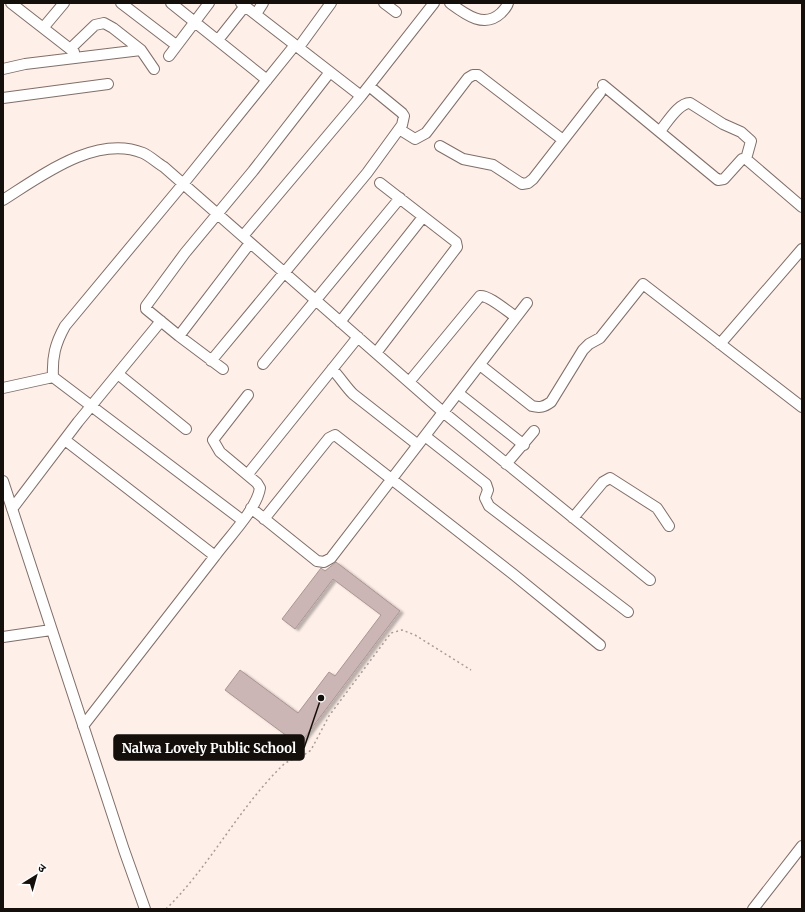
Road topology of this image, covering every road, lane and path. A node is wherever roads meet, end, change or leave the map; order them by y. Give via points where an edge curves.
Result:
1 (11, 3) edge
2 (64, 3) edge
3 (121, 3) edge
4 (171, 3) edge
5 (208, 3) edge
6 (263, 3) edge
7 (331, 3) edge
8 (384, 3) edge
9 (434, 3) edge
10 (450, 3) edge
11 (508, 3) edge
12 (243, 4) edge
13 (396, 12) dead end
14 (256, 14) junction
15 (194, 21) junction
16 (43, 28) junction
17 (218, 40) junction
18 (176, 45) junction
19 (297, 46) junction
20 (70, 49) junction
21 (141, 50) junction
22 (168, 56) dead end
23 (80, 57) junction
24 (3, 69) edge
25 (154, 69) dead end
26 (330, 72) junction
27 (267, 80) junction
28 (108, 84) dead end
29 (369, 86) junction
30 (361, 96) junction
31 (3, 98) edge
32 (399, 129) junction
33 (660, 131) junction
34 (563, 140) junction
35 (440, 146) dead end
36 (746, 159) junction
37 (380, 183) dead end
38 (183, 184) junction
39 (400, 198) junction
40 (3, 200) edge
41 (802, 207) edge
42 (217, 214) junction
43 (423, 217) junction
44 (246, 239) junction
45 (802, 249) edge
46 (285, 273) junction
47 (316, 300) junction
48 (527, 303) dead end
49 (516, 317) junction
50 (161, 321) junction
51 (340, 322) junction
52 (179, 336) junction
53 (358, 337) junction
54 (720, 344) junction
55 (376, 353) junction
56 (211, 360) junction
57 (263, 364) dead end
58 (480, 365) junction
59 (223, 369) dead end
60 (332, 369) junction
61 (118, 374) junction
62 (53, 377) junction
63 (409, 382) junction
64 (3, 388) edge
65 (458, 393) junction
66 (248, 395) dead end
67 (92, 406) junction
68 (802, 407) edge
69 (443, 412) junction
70 (186, 429) dead end
71 (534, 431) dead end
72 (425, 436) junction
73 (65, 440) junction
74 (418, 445) junction
75 (524, 445) junction
76 (506, 464) junction
77 (248, 474) junction
78 (392, 480) junction
79 (3, 481) edge
80 (250, 508) junction
81 (12, 509) junction
82 (573, 518) junction
83 (264, 519) junction
84 (242, 520) junction
85 (669, 526) dead end
86 (215, 556) junction
87 (650, 580) dead end
88 (628, 612) dead end
89 (51, 630) junction
90 (3, 637) edge
91 (600, 645) dead end
92 (471, 670) dead end
93 (83, 726) junction
94 (802, 846) edge
95 (145, 909) edge
96 (166, 909) edge
97 (753, 909) edge

1 - 16 street
2 - 16 street
3 - 18 street
4 - 15 street
5 - 15 street
6 - 14 street
7 - 19 street
8 - 13 street
9 - 29 street
10 - 11 street via 466,15 484,21 496,17
12 - 14 street
12 - 17 street
14 - 19 street
15 - 17 street
15 - 18 street
16 - 20 street
17 - 27 street
18 - 22 street
19 - 26 street
19 - 27 street
20 - 21 street via 100,23 113,28
20 - 23 street
21 - 23 street
21 - 25 street
23 - 24 street
26 - 30 street
26 - 42 street
27 - 38 street
28 - 31 street
29 - 30 street
29 - 32 street via 402,113 404,120
30 - 44 street
32 - 34 street via 415,139 426,134 468,78 478,75
32 - 46 street
33 - 34 street via 602,89
33 - 36 street via 718,180 724,179 742,159
33 - 36 street via 680,108 690,102 723,124 748,136 750,141
34 - 35 street via 533,179 522,184 493,165 463,159
36 - 41 street
37 - 39 street
38 - 40 street via 144,154 127,149 102,149 59,164
38 - 42 street
38 - 62 street via 65,326 55,343
39 - 43 street
39 - 47 street
42 - 44 street
42 - 50 street via 147,302 146,309
43 - 51 street
43 - 55 street via 456,242 457,247
44 - 46 street
44 - 52 street
45 - 54 street
46 - 47 street
46 - 56 street
47 - 51 street
47 - 57 street
48 - 49 street
49 - 58 street
49 - 63 street via 491,299 484,295 480,296
50 - 52 street
50 - 61 street
51 - 53 street
52 - 56 street
53 - 55 street
53 - 60 street
54 - 58 street via 643,284 600,338 583,350 551,402 544,406 532,406
54 - 68 street
55 - 63 street
56 - 59 street
58 - 65 street
60 - 74 street via 353,394
60 - 77 street
61 - 67 street
61 - 70 street
62 - 64 street
62 - 67 street
63 - 69 street
65 - 69 street
65 - 75 street
66 - 77 street via 213,440 220,452
67 - 73 street
67 - 84 street
69 - 72 street
69 - 76 street
71 - 75 street
72 - 74 street
72 - 88 street via 486,484 488,490 485,498 489,506
73 - 81 street
73 - 86 street
74 - 78 street
75 - 76 street
76 - 82 street
77 - 80 street via 260,488 259,495
78 - 83 street via 331,558 324,562 317,560
78 - 83 street via 342,438 332,435
78 - 91 street
79 - 81 street
80 - 83 street
80 - 84 street
81 - 89 street
82 - 85 street via 603,482 610,478 657,508
82 - 87 street
84 - 86 street
86 - 93 street
89 - 90 street
89 - 93 street
92 - 96 path via 415,635 402,630 391,633 329,716 310,750 283,765 260,790 188,886
93 - 95 street
94 - 97 street

